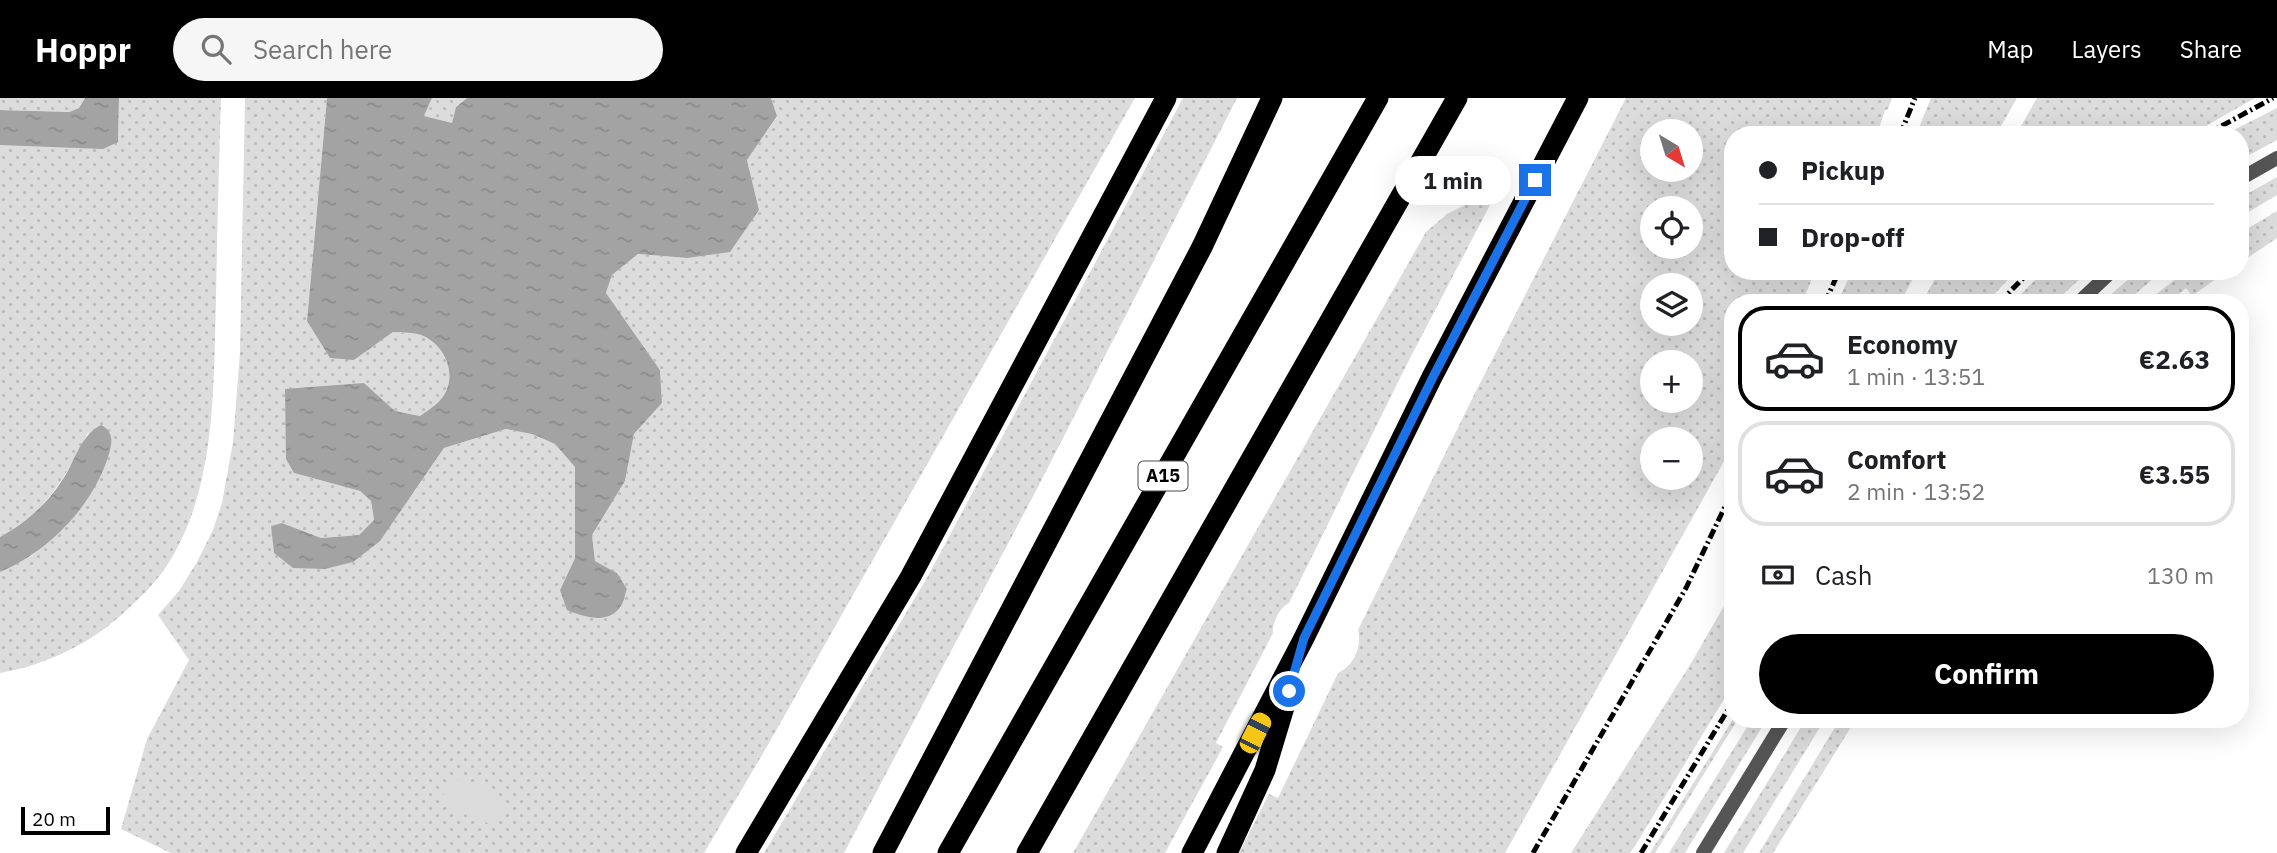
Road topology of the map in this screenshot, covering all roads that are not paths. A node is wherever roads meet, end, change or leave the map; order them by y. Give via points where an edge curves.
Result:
1 (1166, 98) edge
2 (1272, 98) edge
3 (1378, 98) edge
4 (1457, 98) edge
5 (1578, 98) edge
6 (2277, 158) edge
7 (2249, 174) edge
8 (2102, 280) edge
9 (2088, 294) edge
10 (1304, 638) junction
11 (1779, 728) edge
12 (746, 853) edge
13 (883, 853) edge
14 (948, 853) edge
15 (1027, 853) edge
16 (1192, 853) edge
17 (1227, 853) edge
18 (1703, 853) edge

1 - 12 highway via 911,576
2 - 13 highway via 1202,247
3 - 14 highway, A15
4 - 15 highway
5 - 10 highway
6 - 7 street
8 - 9 street
10 - 16 highway
10 - 17 highway via 1265,770
11 - 18 street

